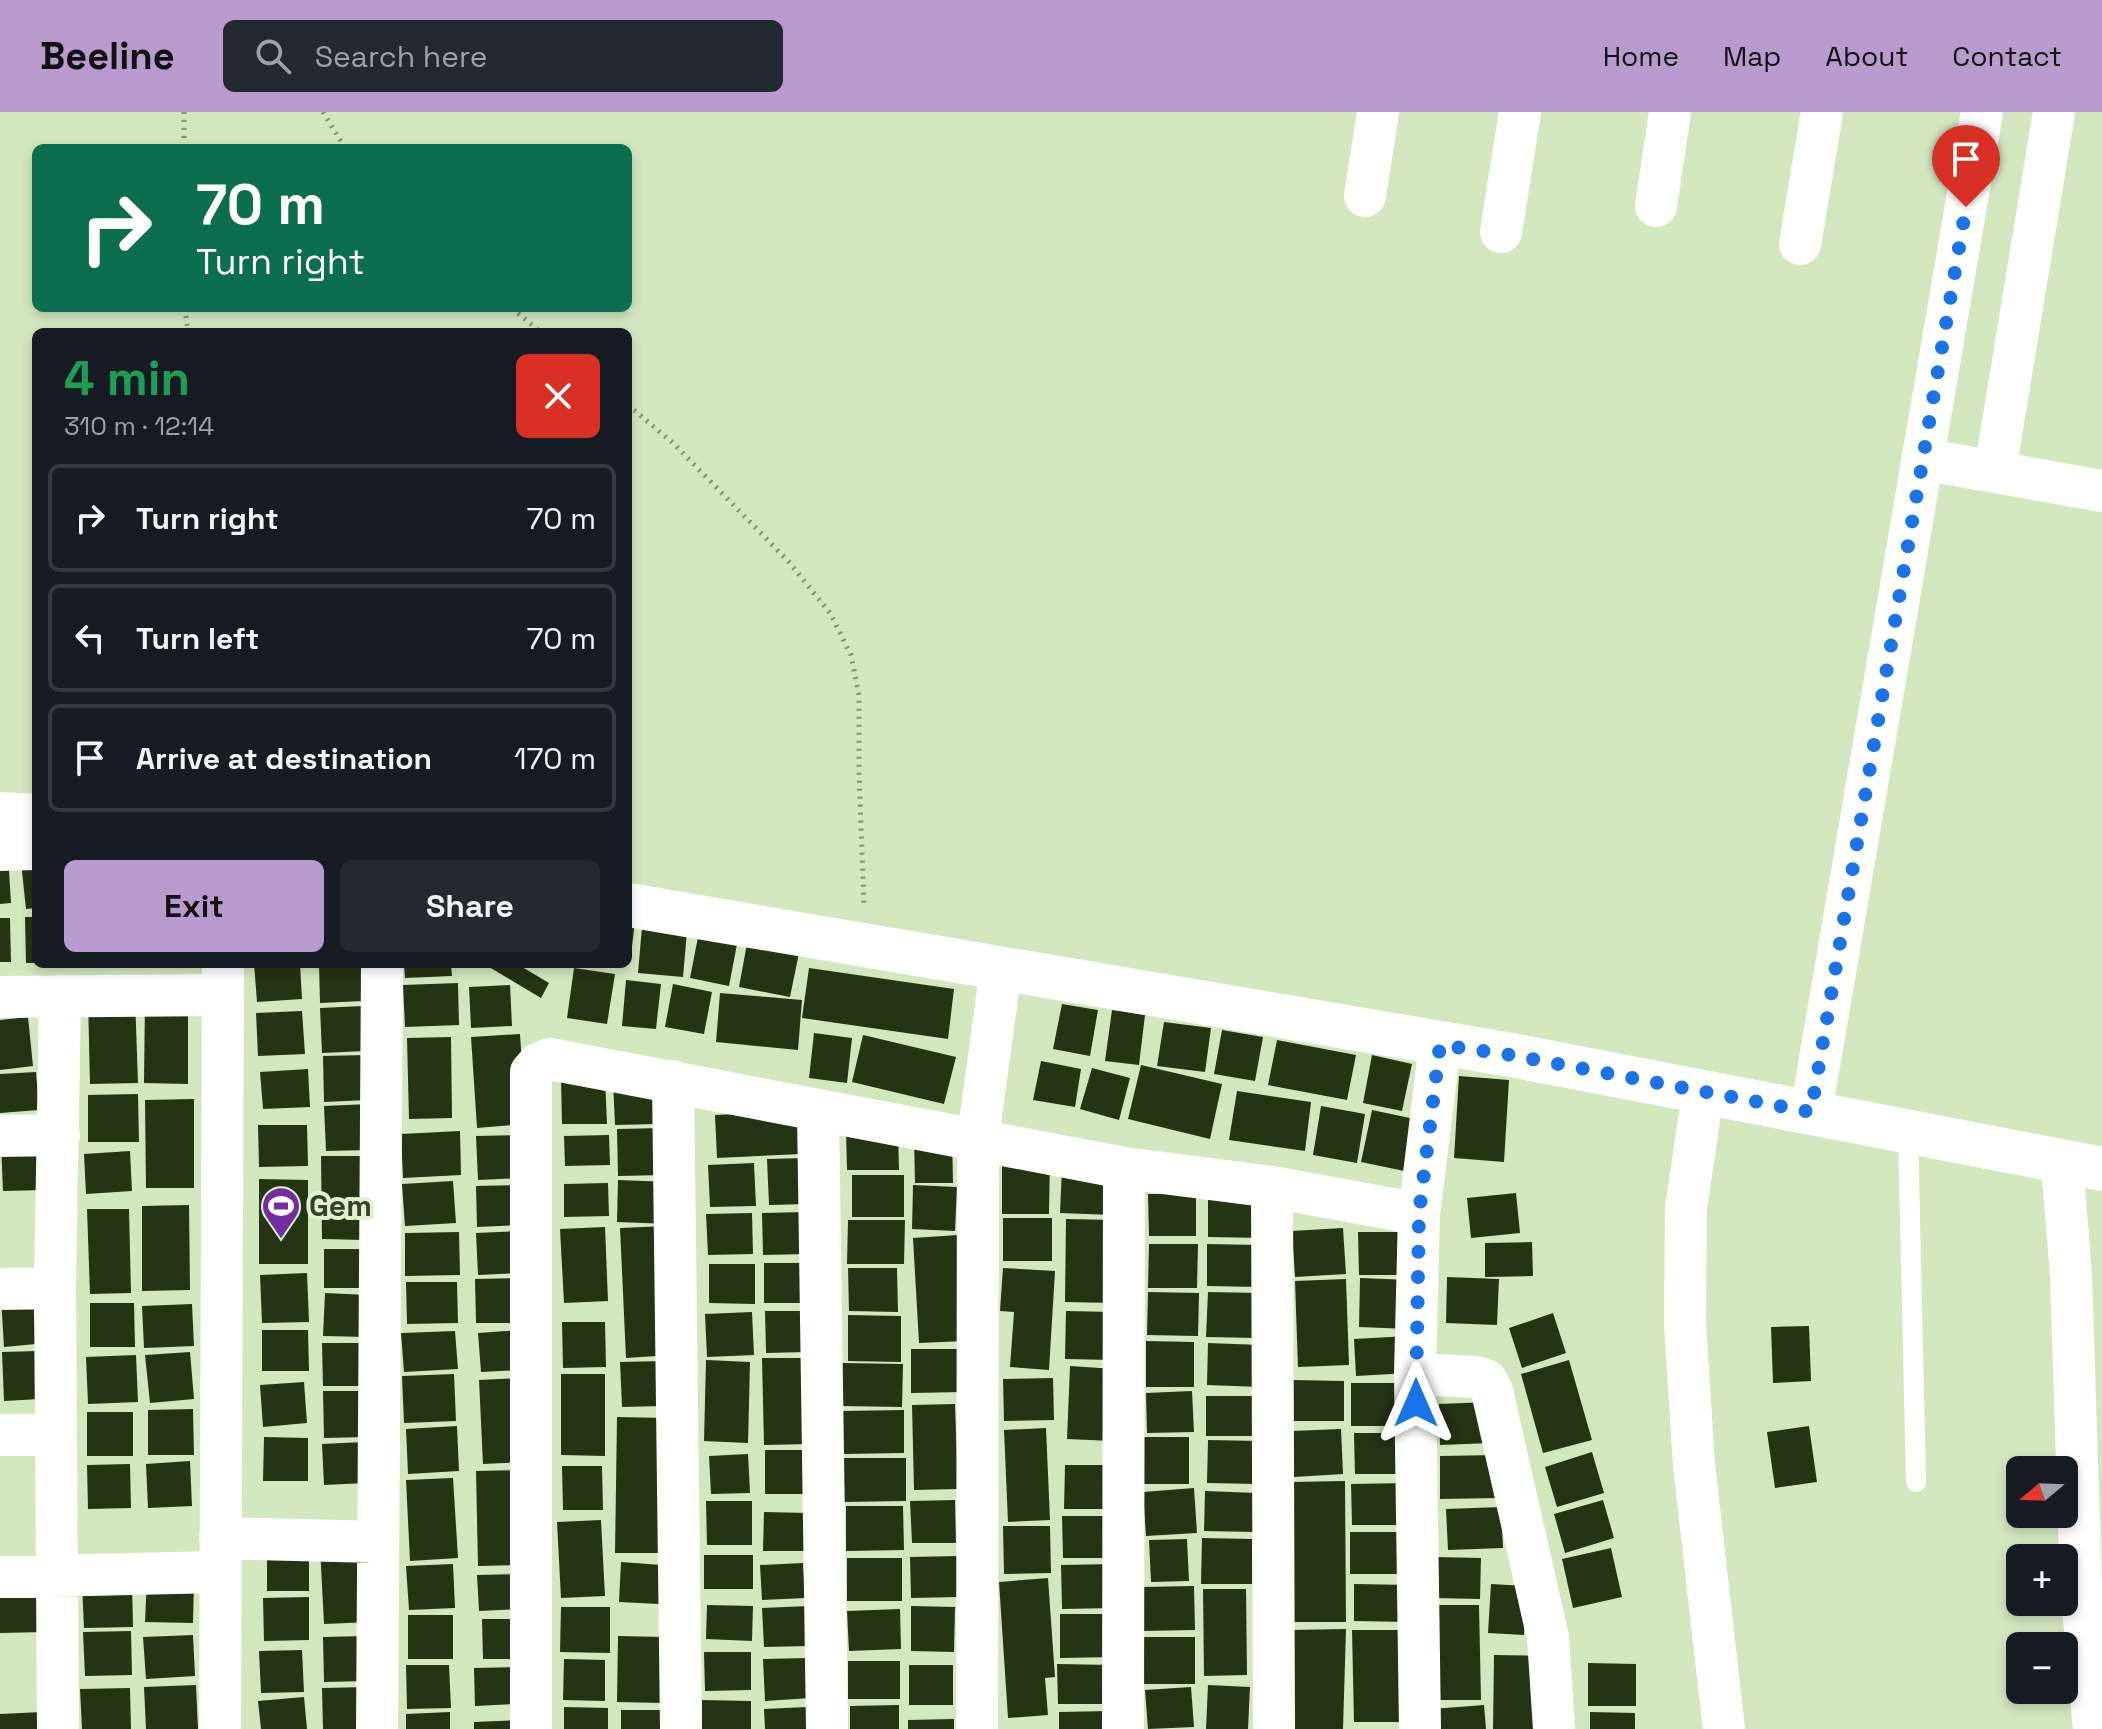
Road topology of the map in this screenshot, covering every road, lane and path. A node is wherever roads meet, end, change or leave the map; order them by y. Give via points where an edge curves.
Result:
1 (184, 112) edge
2 (323, 112) edge
3 (1378, 112) edge
4 (1520, 112) edge
5 (1670, 112) edge
6 (1822, 112) edge
7 (1982, 112) edge
8 (2054, 112) edge
9 (184, 144) edge
10 (343, 144) edge
11 (1365, 196) dead end
12 (1656, 206) dead end
13 (1501, 232) dead end
14 (1800, 244) dead end
15 (517, 312) edge
16 (535, 328) edge
17 (632, 408) edge
18 (1922, 459) junction
19 (1995, 471) junction
20 (2102, 491) edge
21 (0, 813) edge
22 (32, 815) edge
23 (32, 849) edge
24 (0, 850) edge
25 (632, 906) edge
26 (866, 946) junction
27 (382, 968) edge
28 (1001, 968) junction
29 (223, 979) edge
30 (60, 996) junction
31 (0, 997) edge
32 (1440, 1045) junction
33 (673, 1081) junction
34 (1703, 1093) junction
35 (818, 1112) junction
36 (1811, 1112) junction
37 (1908, 1131) junction
38 (59, 1135) junction
39 (0, 1136) edge
40 (978, 1138) junction
41 (2082, 1166) edge
42 (1124, 1168) junction
43 (1272, 1187) junction
44 (1419, 1214) junction
45 (2086, 1278) edge
46 (55, 1288) junction
47 (0, 1289) edge
48 (1415, 1374) junction
49 (0, 1435) edge
50 (56, 1435) junction
51 (1916, 1482) dead end
52 (376, 1542) junction
53 (220, 1555) junction
54 (59, 1575) junction
55 (0, 1577) edge
56 (2092, 1585) edge
57 (58, 1729) edge
58 (220, 1729) edge
59 (377, 1729) edge
60 (531, 1729) edge
61 (681, 1729) edge
62 (827, 1729) edge
63 (977, 1729) edge
64 (1123, 1729) edge
65 (1274, 1729) edge
66 (1420, 1729) edge
67 (1554, 1729) edge
68 (1724, 1729) edge
69 (2094, 1729) edge

1 - 9 path
2 - 10 path
3 - 11 street
4 - 13 street
5 - 12 street
6 - 14 street
7 - 18 street
8 - 19 street
15 - 16 path
17 - 26 path via 789,562 830,613 851,655 859,695
18 - 19 street
18 - 36 street
19 - 20 street
21 - 22 street
23 - 24 street
25 - 26 street
26 - 28 street
27 - 52 street
28 - 32 street
28 - 40 street
29 - 30 street
29 - 53 street
30 - 31 street
30 - 38 street
32 - 34 street
32 - 44 street
33 - 35 street
33 - 60 street via 550,1059 531,1072
33 - 61 street
34 - 36 street
34 - 68 street via 1686,1208 1685,1323 1694,1465
35 - 40 street
35 - 62 street
36 - 37 street
37 - 41 street
37 - 51 lane
38 - 39 street
38 - 46 street
40 - 42 street
40 - 63 street
41 - 45 street
42 - 43 street
42 - 64 street
43 - 44 street
43 - 65 street
44 - 48 street
45 - 56 street
46 - 47 street
46 - 50 street
48 - 66 street
48 - 67 street via 1476,1377 1486,1380 1492,1391 1548,1638
49 - 50 street
50 - 54 street
52 - 53 street
52 - 59 street
53 - 54 street
53 - 58 street
54 - 55 street
54 - 57 street
56 - 69 street

